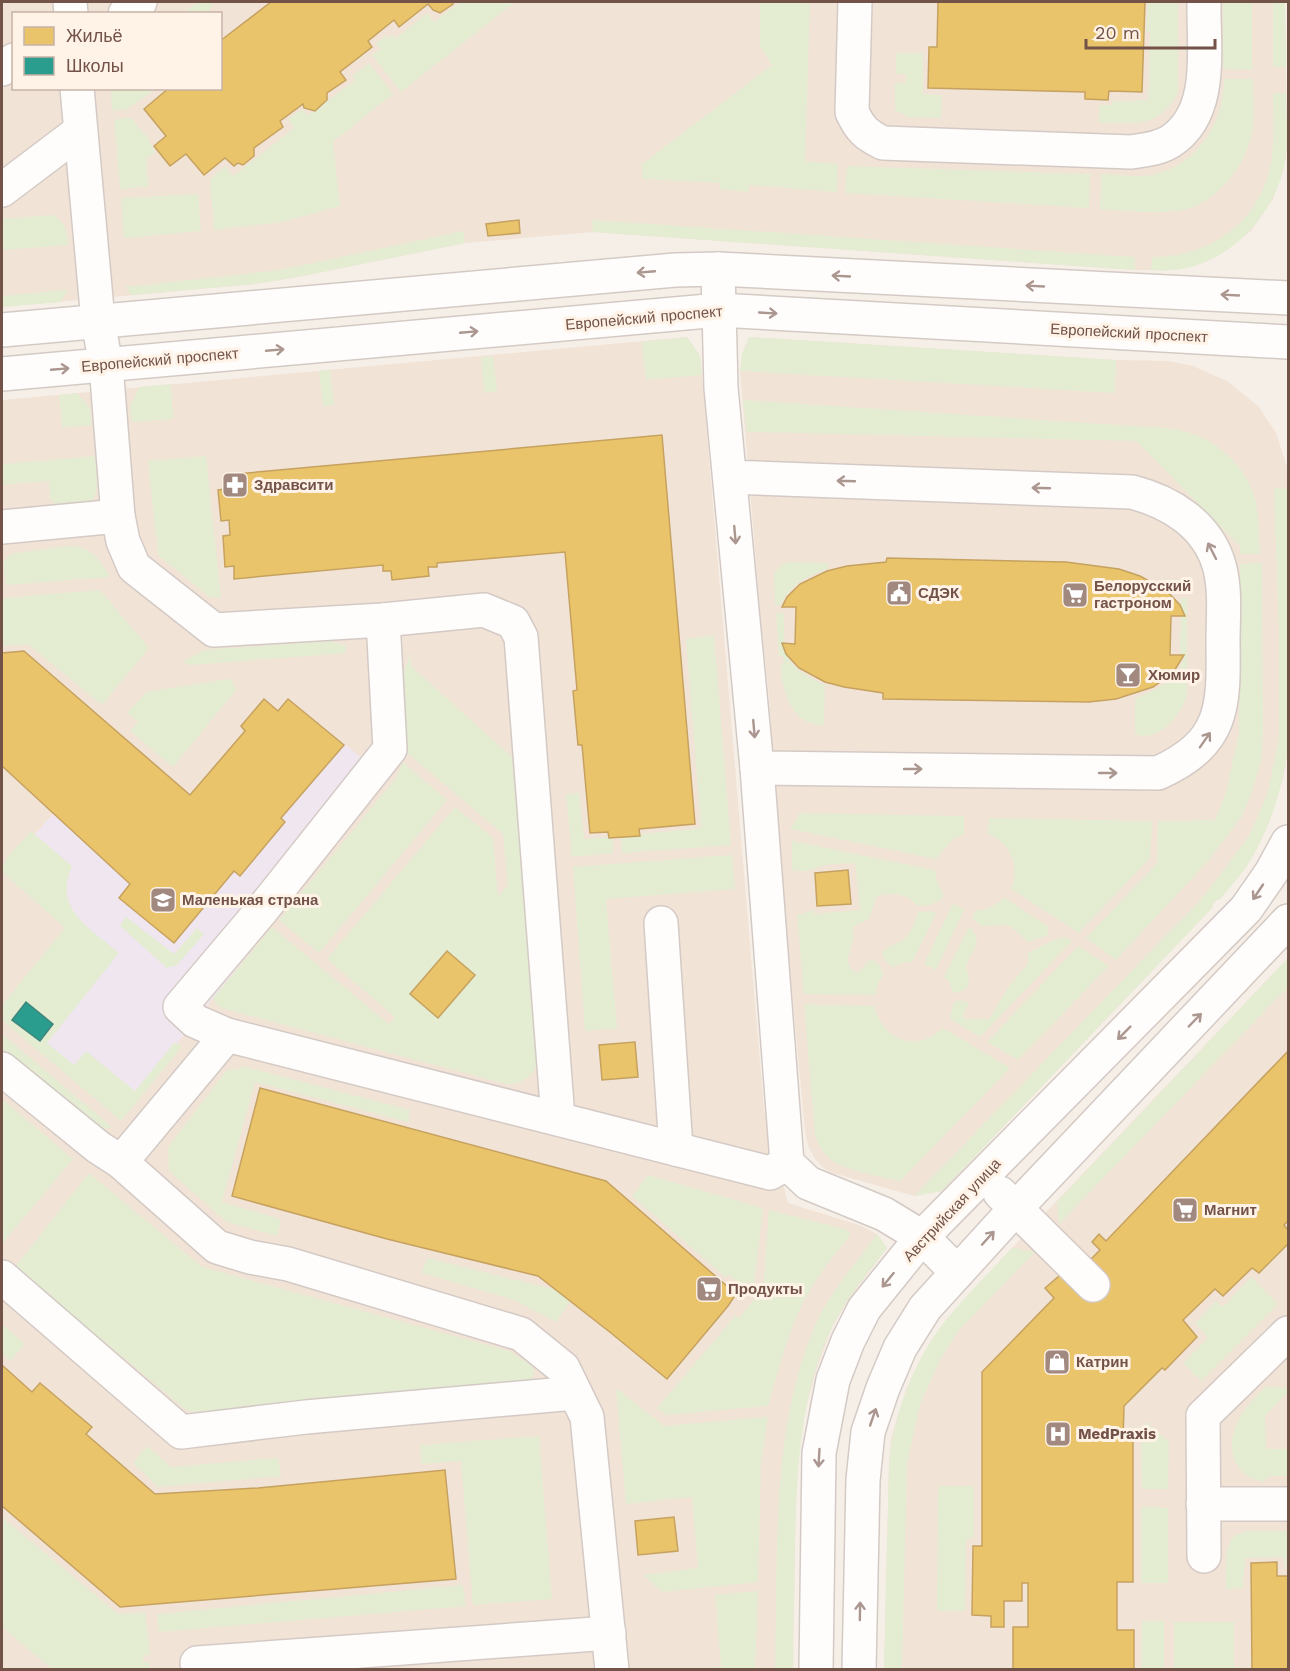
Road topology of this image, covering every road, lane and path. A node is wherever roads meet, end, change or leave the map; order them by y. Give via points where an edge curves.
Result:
1 (140, 2) edge
2 (855, 2) edge
3 (1204, 2) edge
4 (128, 12) edge
5 (76, 90) edge
6 (80, 131) junction
7 (2, 190) edge
8 (718, 269) junction
9 (1288, 298) edge
10 (719, 310) junction
11 (98, 321) junction
12 (2, 330) edge
13 (1288, 342) edge
14 (105, 365) junction
15 (2, 374) edge
16 (730, 477) junction
17 (118, 516) junction
18 (2, 527) edge
19 (383, 620) junction
20 (757, 768) junction
21 (1288, 842) edge
22 (1288, 921) edge
23 (661, 923) dead end
24 (227, 1035) junction
25 (2, 1069) edge
26 (558, 1119) junction
27 (676, 1149) junction
28 (121, 1162) junction
29 (787, 1163) junction
30 (983, 1176) junction
31 (1016, 1208) junction
32 (922, 1237) junction
33 (957, 1272) junction
34 (2, 1277) edge
35 (1093, 1284) dead end
36 (1288, 1333) edge
37 (575, 1393) junction
38 (1288, 1503) edge
39 (1203, 1504) junction
40 (1204, 1556) dead end
41 (609, 1634) junction
42 (197, 1663) dead end
43 (612, 1670) edge
44 (816, 1670) edge
45 (859, 1670) edge

1 - 4 street
2 - 3 street via 852,112 868,136 883,143 1131,152 1171,141 1193,116 1201,95
5 - 6 street
6 - 7 street
6 - 11 street
9 -> 8 street
8 - 10 street
8 -> 11 street
10 -> 13 street, Европейский проспект
14 -> 10 street, Европейский проспект
10 - 16 street via 719,363
11 - 12 street
11 - 14 street
15 -> 14 street, Европейский проспект
14 - 17 street
16 -> 20 street
20 -> 16 street via 1158,773 1179,764 1202,745 1216,722 1224,692 1223,594 1219,565 1188,517 1170,505 1132,492
17 - 18 street
17 - 19 street via 134,567 214,630
19 - 24 street via 390,749 180,1007 195,1021
19 - 26 street via 484,610 513,622 521,637
20 - 29 street
21 -> 30 street, Австрийская улица via 1246,909
31 -> 22 street
23 - 27 street
24 - 26 street
24 - 28 street
25 - 28 street
26 - 27 street
27 - 29 street via 770,1173
28 - 37 street via 217,1247 288,1264 521,1334 563,1368
29 - 32 street via 807,1183 884,1214
30 - 31 street
30 - 32 street, Австрийская улица
33 -> 31 street
31 - 35 street
32 - 33 street
32 -> 44 street, Австрийская улица via 864,1309 833,1380 819,1453
45 -> 33 street via 863,1480 868,1432 900,1348 925,1308
34 - 37 street via 181,1432
36 - 39 street via 1203,1416
37 - 41 street via 587,1416
38 - 39 street
39 - 40 street
41 - 42 street
41 - 43 street

